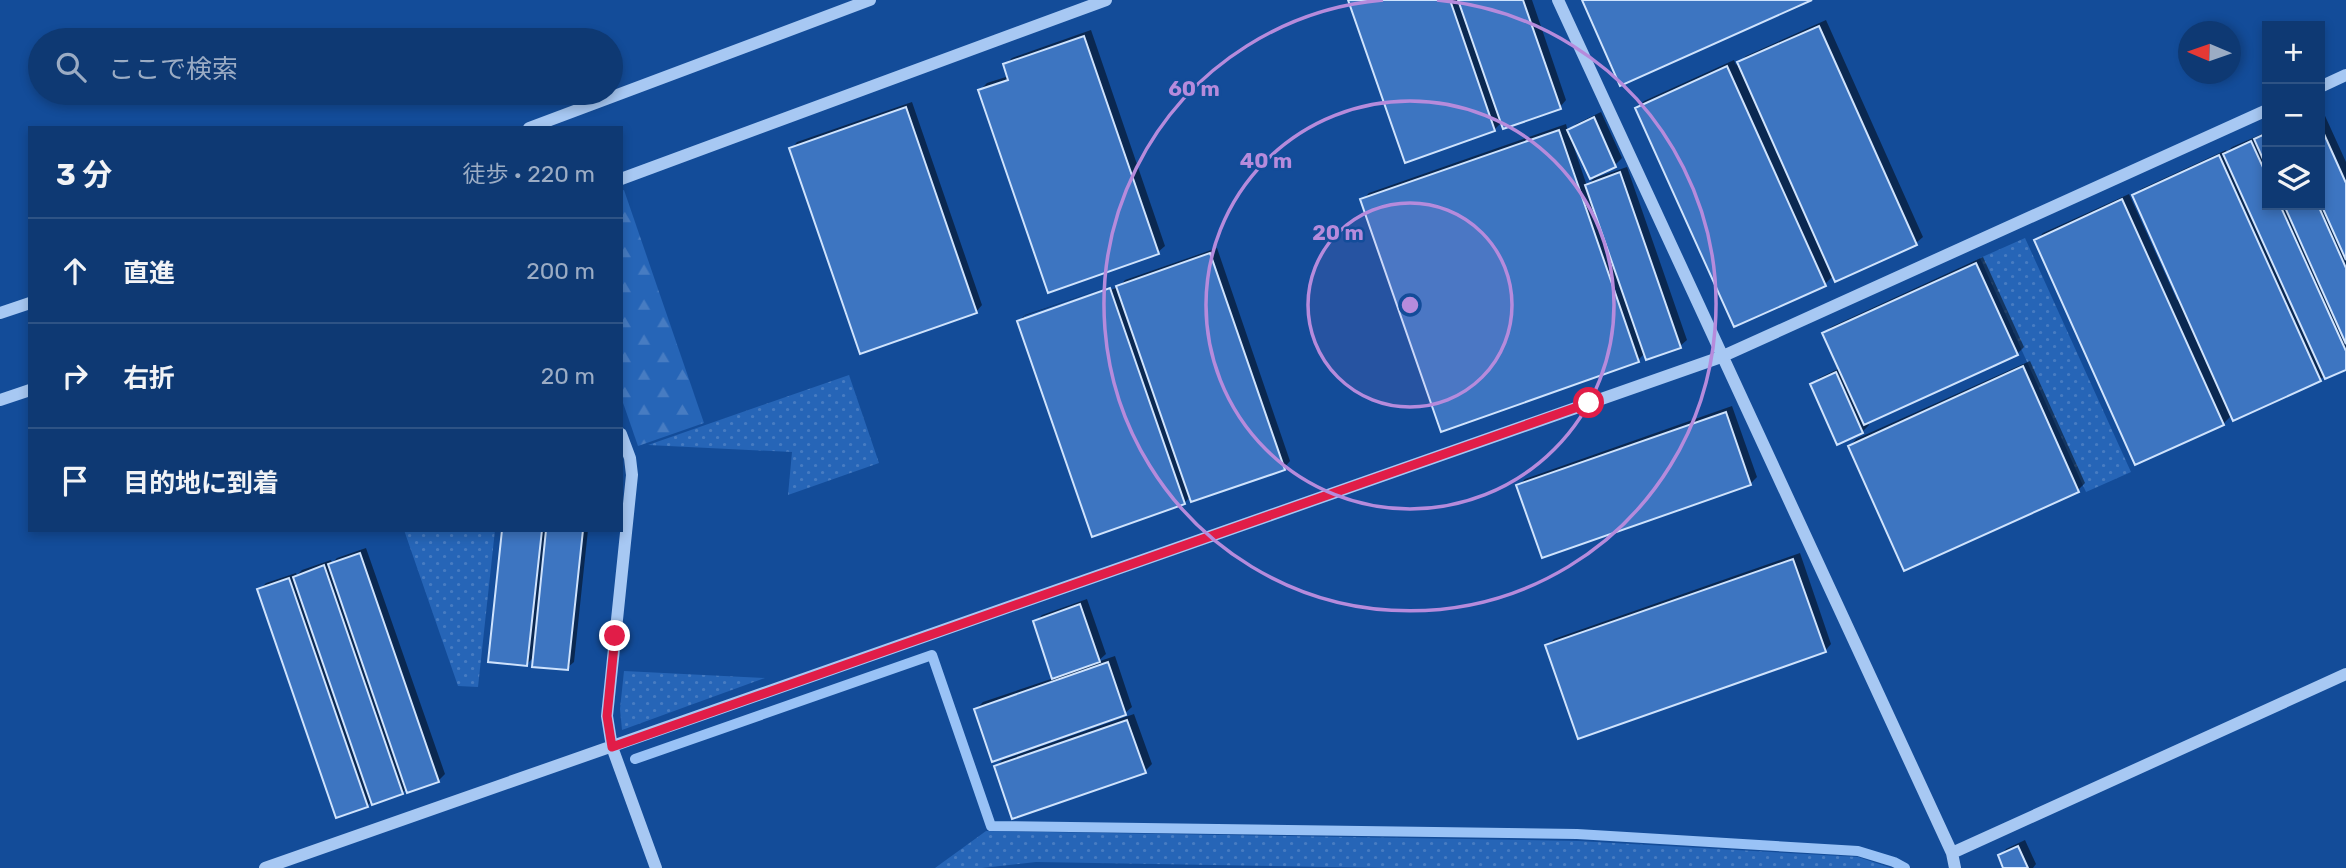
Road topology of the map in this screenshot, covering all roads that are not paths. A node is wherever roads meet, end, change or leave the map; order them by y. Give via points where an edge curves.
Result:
1 (870, 0) edge
2 (1106, 0) edge
3 (1558, 0) edge
4 (2346, 75) edge
5 (2325, 85) edge
6 (623, 93) edge
7 (590, 105) edge
8 (2262, 112) edge
9 (534, 126) edge
10 (623, 178) edge
11 (28, 304) edge
12 (0, 313) edge
13 (1721, 357) junction
14 (28, 391) edge
15 (0, 400) edge
16 (623, 439) edge
17 (2346, 674) edge
18 (612, 747) junction
19 (1952, 853) junction
20 (265, 868) edge
21 (656, 868) edge
22 (1955, 868) edge

1 - 6 street
2 - 10 street
3 - 13 street
4 - 5 street
7 - 9 street
8 - 13 street
11 - 12 street
13 - 18 street
13 - 19 street
14 - 15 street
16 - 18 street via 632,475 607,716
17 - 19 street
18 - 20 street
18 - 21 street
19 - 22 street

